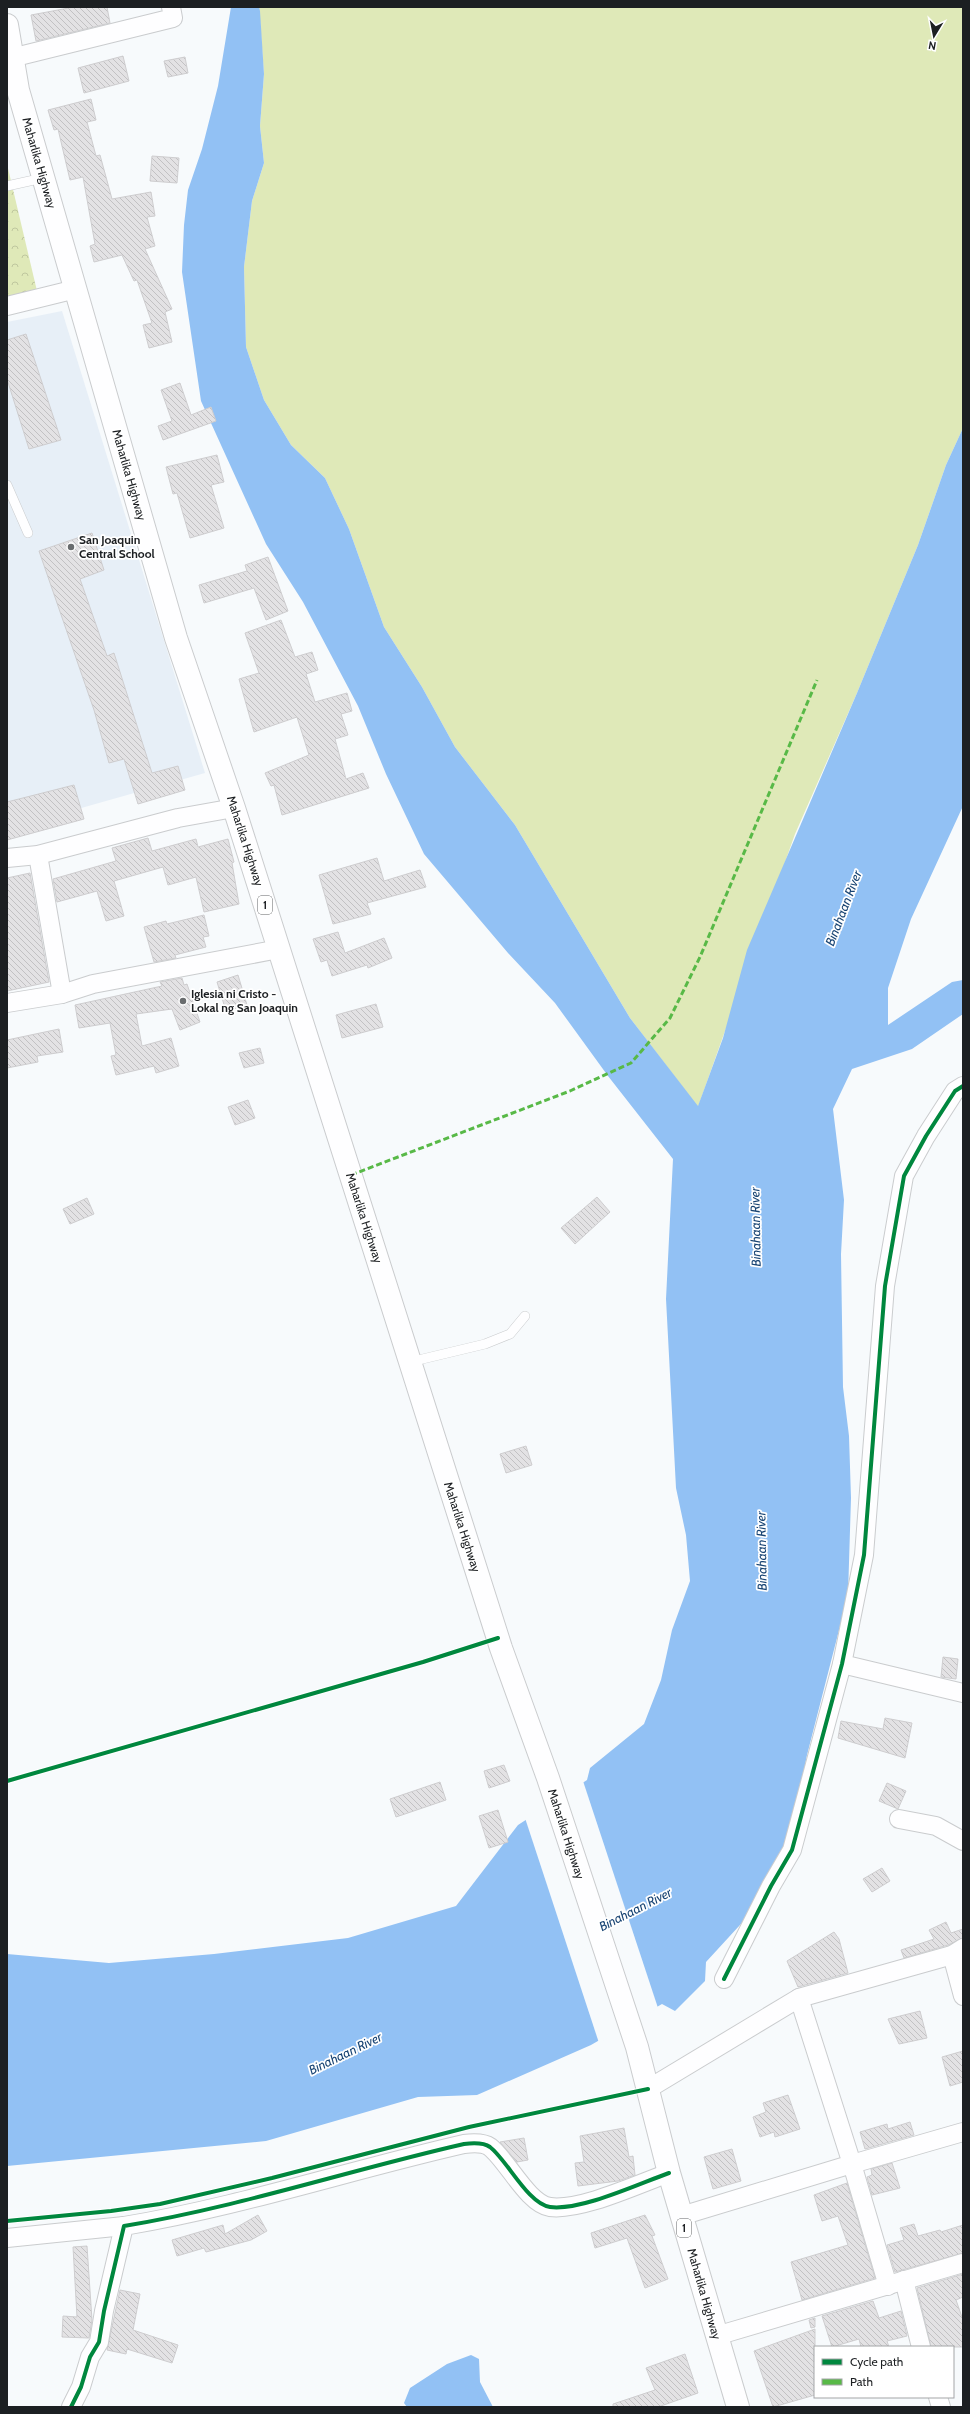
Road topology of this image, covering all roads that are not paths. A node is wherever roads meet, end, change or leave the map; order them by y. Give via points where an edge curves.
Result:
1 (171, 7) edge
2 (7, 25) edge
3 (10, 59) edge
4 (43, 178) junction
5 (7, 186) edge
6 (76, 289) junction
7 (7, 306) edge
8 (7, 485) edge
9 (28, 533) dead end
10 (234, 808) junction
11 (38, 855) junction
12 (7, 858) edge
13 (279, 950) junction
14 (62, 994) junction
15 (7, 1003) edge
16 (963, 1086) edge
17 (525, 1316) dead end
18 (410, 1362) junction
19 (842, 1664) junction
20 (963, 1693) edge
21 (899, 1819) dead end
22 (963, 1841) edge
23 (958, 1951) edge
24 (724, 1980) dead end
25 (963, 1996) edge
26 (799, 1998) junction
27 (648, 2089) junction
28 (963, 2132) edge
29 (852, 2164) junction
30 (669, 2172) junction
31 (681, 2216) junction
32 (124, 2226) junction
33 (7, 2238) edge
34 (963, 2263) edge
35 (896, 2283) junction
36 (716, 2336) junction
37 (921, 2346) edge
38 (71, 2407) edge
39 (738, 2407) edge

1 - 3 street via 173,18
2 - 3 highway, Maharlika Highway / 1
3 - 4 highway, Maharlika Highway / 1
4 - 5 lane
4 - 6 highway, Maharlika Highway / 1
6 - 7 street
6 - 10 highway, Maharlika Highway / 1 via 176,638
8 - 9 lane
10 - 11 street via 178,818
10 - 13 highway, Maharlika Highway / 1
11 - 12 street
11 - 14 street
13 - 14 street via 93,984
13 - 18 highway, Maharlika Highway / 1
14 - 15 street
16 - 19 street via 955,1091 904,1176 885,1286 864,1555
17 - 18 lane via 510,1334 485,1344
18 - 27 highway, Maharlika Highway / 1 via 501,1648 548,1778 637,2047
19 - 20 street
19 - 24 street via 792,1850
21 - 22 street via 936,1826
23 - 25 street
23 - 26 street
26 - 27 street
26 - 29 street
27 - 30 highway, Maharlika Highway / 1
28 - 29 street
29 - 31 street
29 - 35 street
30 - 31 highway, Maharlika Highway / 1
30 - 32 street via 567,2208 548,2207 534,2197 490,2147 477,2143 464,2144 379,2163 226,2206
31 - 36 highway, Maharlika Highway / 1
32 - 33 street
32 - 38 street via 99,2342 90,2357 81,2387
34 - 35 street
35 - 36 street
35 - 37 street
36 - 39 highway, Maharlika Highway / 1

